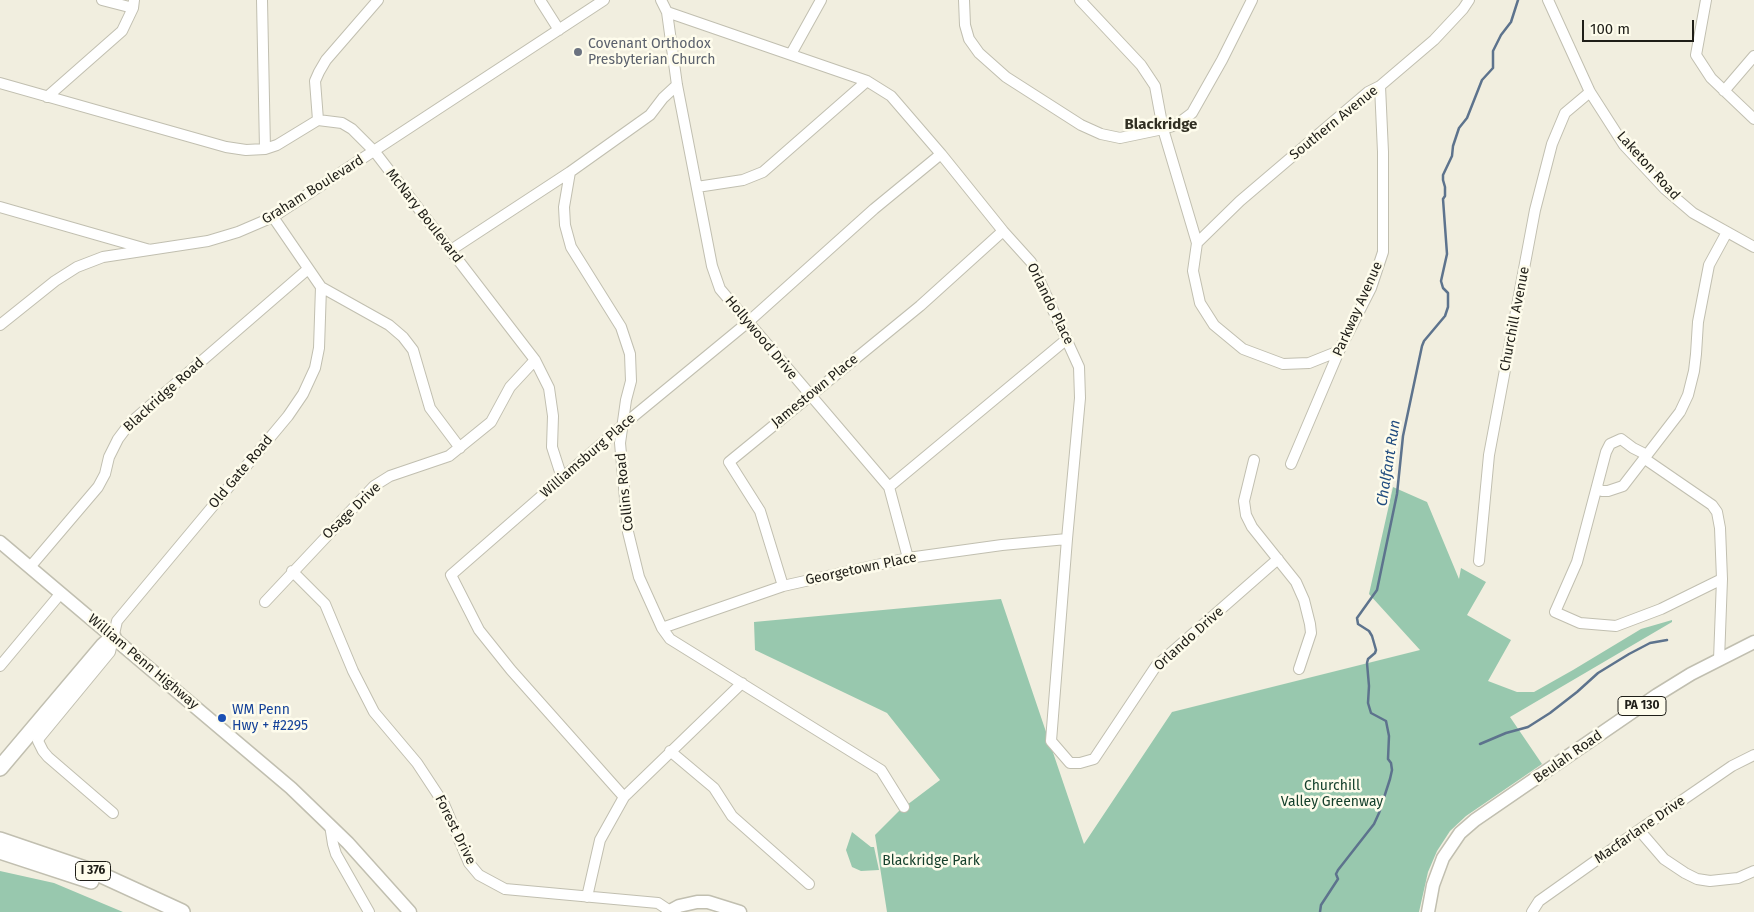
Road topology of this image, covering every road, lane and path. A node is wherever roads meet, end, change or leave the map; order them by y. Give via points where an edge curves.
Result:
1 (102, 0) edge
2 (262, 0) edge
3 (378, 0) edge
4 (540, 0) edge
5 (604, 0) edge
6 (661, 0) edge
7 (821, 0) edge
8 (964, 0) edge
9 (1080, 0) edge
10 (1252, 0) edge
11 (1469, 0) edge
12 (1548, 0) edge
13 (1706, 0) edge
14 (133, 4) edge
15 (667, 12) junction
16 (559, 30) junction
17 (791, 54) junction
18 (1754, 56) edge
19 (867, 81) junction
20 (0, 83) edge
21 (678, 85) junction
22 (1380, 86) junction
23 (1724, 91) junction
24 (1590, 92) junction
25 (47, 97) junction
26 (1754, 119) edge
27 (318, 120) junction
28 (1164, 129) junction
29 (265, 149) junction
30 (375, 152) junction
31 (941, 154) junction
32 (570, 172) junction
33 (697, 187) junction
34 (0, 206) edge
35 (273, 217) junction
36 (1003, 231) junction
37 (1727, 232) junction
38 (1197, 243) junction
39 (1754, 247) edge
40 (451, 250) junction
41 (152, 251) junction
42 (308, 269) junction
43 (321, 287) junction
44 (747, 323) junction
45 (0, 325) edge
46 (1067, 339) junction
47 (1339, 351) junction
48 (535, 360) junction
49 (809, 395) junction
50 (623, 425) junction
51 (460, 448) junction
52 (1646, 457) junction
53 (1254, 460) dead end
54 (1291, 464) dead end
55 (562, 478) junction
56 (889, 488) junction
57 (1597, 488) junction
58 (1067, 539) junction
59 (0, 542) edge
60 (908, 558) junction
61 (1278, 559) junction
62 (1479, 561) dead end
63 (30, 567) junction
64 (292, 571) junction
65 (1722, 579) junction
66 (783, 586) junction
67 (61, 593) junction
68 (265, 602) dead end
69 (662, 628) junction
70 (113, 637) junction
71 (1754, 642) edge
72 (1719, 660) junction
73 (0, 666) edge
74 (1299, 669) dead end
75 (742, 683) junction
76 (670, 752) junction
77 (1754, 756) edge
78 (1070, 763) joint
79 (0, 768) edge
80 (624, 797) junction
81 (904, 807) dead end
82 (113, 813) dead end
83 (330, 825) junction
84 (1639, 830) junction
85 (0, 840) edge
86 (0, 851) edge
87 (1754, 871) edge
88 (809, 884) dead end
89 (587, 897) junction
90 (669, 911) edge
91 (160, 912) edge
92 (182, 912) edge
93 (369, 912) edge
94 (410, 912) edge
95 (740, 912) edge
96 (1428, 912) edge
97 (1532, 912) edge

1 - 14 street
2 - 29 street
3 - 27 street via 319,72 315,81
4 - 16 street
5 - 16 street, Graham Boulevard
6 - 15 street, Hollywood Drive
7 - 17 street
8 - 28 street via 969,39 979,53 1013,82 1101,134 1120,138
9 - 28 street via 1141,66 1155,86
10 - 28 street via 1192,113
11 - 22 street, Southern Avenue via 1434,40
12 - 24 street, Laketon Road
13 - 23 street via 1696,55
14 - 25 street via 122,31
15 - 17 street, Orlando Place
15 - 21 street, Hollywood Drive
16 - 30 street, Graham Boulevard
17 - 19 street, Orlando Place
18 - 23 street
19 - 31 street, Orlando Place via 891,96
19 - 33 street via 763,172 742,180
20 - 25 street
21 - 32 street via 650,115
21 - 33 street, Hollywood Drive
22 - 38 street, Southern Avenue via 1368,92 1240,201
22 - 47 street, Parkway Avenue via 1384,252 1371,288
23 - 26 street
24 - 37 street, Laketon Road via 1624,145 1665,189 1693,213
24 - 62 street, Churchill Avenue via 1565,113 1552,144 1535,210 1489,455
25 - 29 street via 226,147
27 - 29 street
27 - 30 street, McNary Boulevard via 342,123 360,135
28 - 38 street
30 - 35 street, Graham Boulevard
30 - 40 street, McNary Boulevard
31 - 36 street, Orlando Place
31 - 44 street, Williamsburg Place via 874,209
32 - 40 street
32 - 50 street, Collins Road via 564,206 571,247 621,327 630,354 631,381
33 - 44 street, Hollywood Drive via 712,266 720,290
34 - 41 street
35 - 41 street, Graham Boulevard via 208,241
35 - 42 street
36 - 46 street, Orlando Place via 1031,262
36 - 49 street, Jamestown Place via 920,306
37 - 39 street, Laketon Road
37 - 52 street via 1710,265 1688,395 1680,412
38 - 47 street via 1193,271 1200,303 1214,326 1243,349 1283,364 1309,363
40 - 48 street, McNary Boulevard
41 - 45 street, Graham Boulevard via 103,257 77,267
42 - 43 street
42 - 63 street, Blackridge Road via 130,423 114,447 98,487
43 - 51 street via 389,325 403,337 413,350 430,408
43 - 70 street, Old Gate Road via 319,348 315,368 303,394 117,620
44 - 49 street, Hollywood Drive
44 - 50 street, Williamsburg Place
46 - 56 street
46 - 58 street, Orlando Place via 1079,367 1080,398
47 - 54 street, Parkway Avenue
48 - 51 street, Osage Drive via 510,387 491,422
48 - 55 street, McNary Boulevard via 549,388 553,416 552,447
49 - 56 street, Hollywood Drive
49 - 66 street, Jamestown Place via 729,462 760,511
50 - 55 street, Williamsburg Place
50 - 69 street, Collins Road via 620,443 628,532 639,577
51 - 64 street, Osage Drive via 449,456 390,476 374,486
52 - 57 street via 1623,486 1608,491
52 - 57 street via 1620,439 1610,444
52 - 65 street via 1717,512
53 - 61 street via 1244,501 1246,515
55 - 80 street, Williamsburg Place via 451,575 479,630
56 - 60 street, Hollywood Drive
57 - 65 street via 1577,562 1555,612 1580,623 1616,626 1662,609
58 - 60 street, Georgetown Place
58 - 78 street, Orlando Place via 1051,741
59 - 63 main road, William Penn Highway
60 - 66 street, Georgetown Place
61 - 74 street via 1296,582 1310,624 1311,633
61 - 78 street, Orlando Drive via 1156,666 1094,759
63 - 67 main road, William Penn Highway
64 - 68 street, Osage Drive
64 - 89 street, Forest Drive via 325,604 374,712 417,763 444,804 469,863 478,875 505,889
65 - 72 street
66 - 69 street, Georgetown Place
67 - 70 main road, William Penn Highway
67 - 73 street
69 - 75 street, Collins Road via 670,639
70 - 79 highway
70 - 82 street, Old Gate Road via 110,652 38,741 48,757
70 - 83 main road, William Penn Highway via 271,770
71 - 72 main road, Beulah Road / PA 130
72 - 96 main road, Beulah Road / PA 130 via 1658,695 1475,820 1460,833 1443,858
75 - 76 street
75 - 81 street, Collins Road via 881,770
76 - 80 street
76 - 88 street via 714,788 732,816
77 - 84 street, Macfarlane Drive via 1732,766
80 - 89 street via 600,840
83 - 93 street via 336,854
83 - 94 main road, William Penn Highway
84 - 87 street via 1664,859 1697,879 1738,878
84 - 97 street, Macfarlane Drive via 1539,901
85 - 92 highway, I 376 via 97,873
86 - 91 highway, I 376 via 84,879
89 - 90 street, Forest Drive via 658,903
90 - 95 main road via 688,903 708,902

